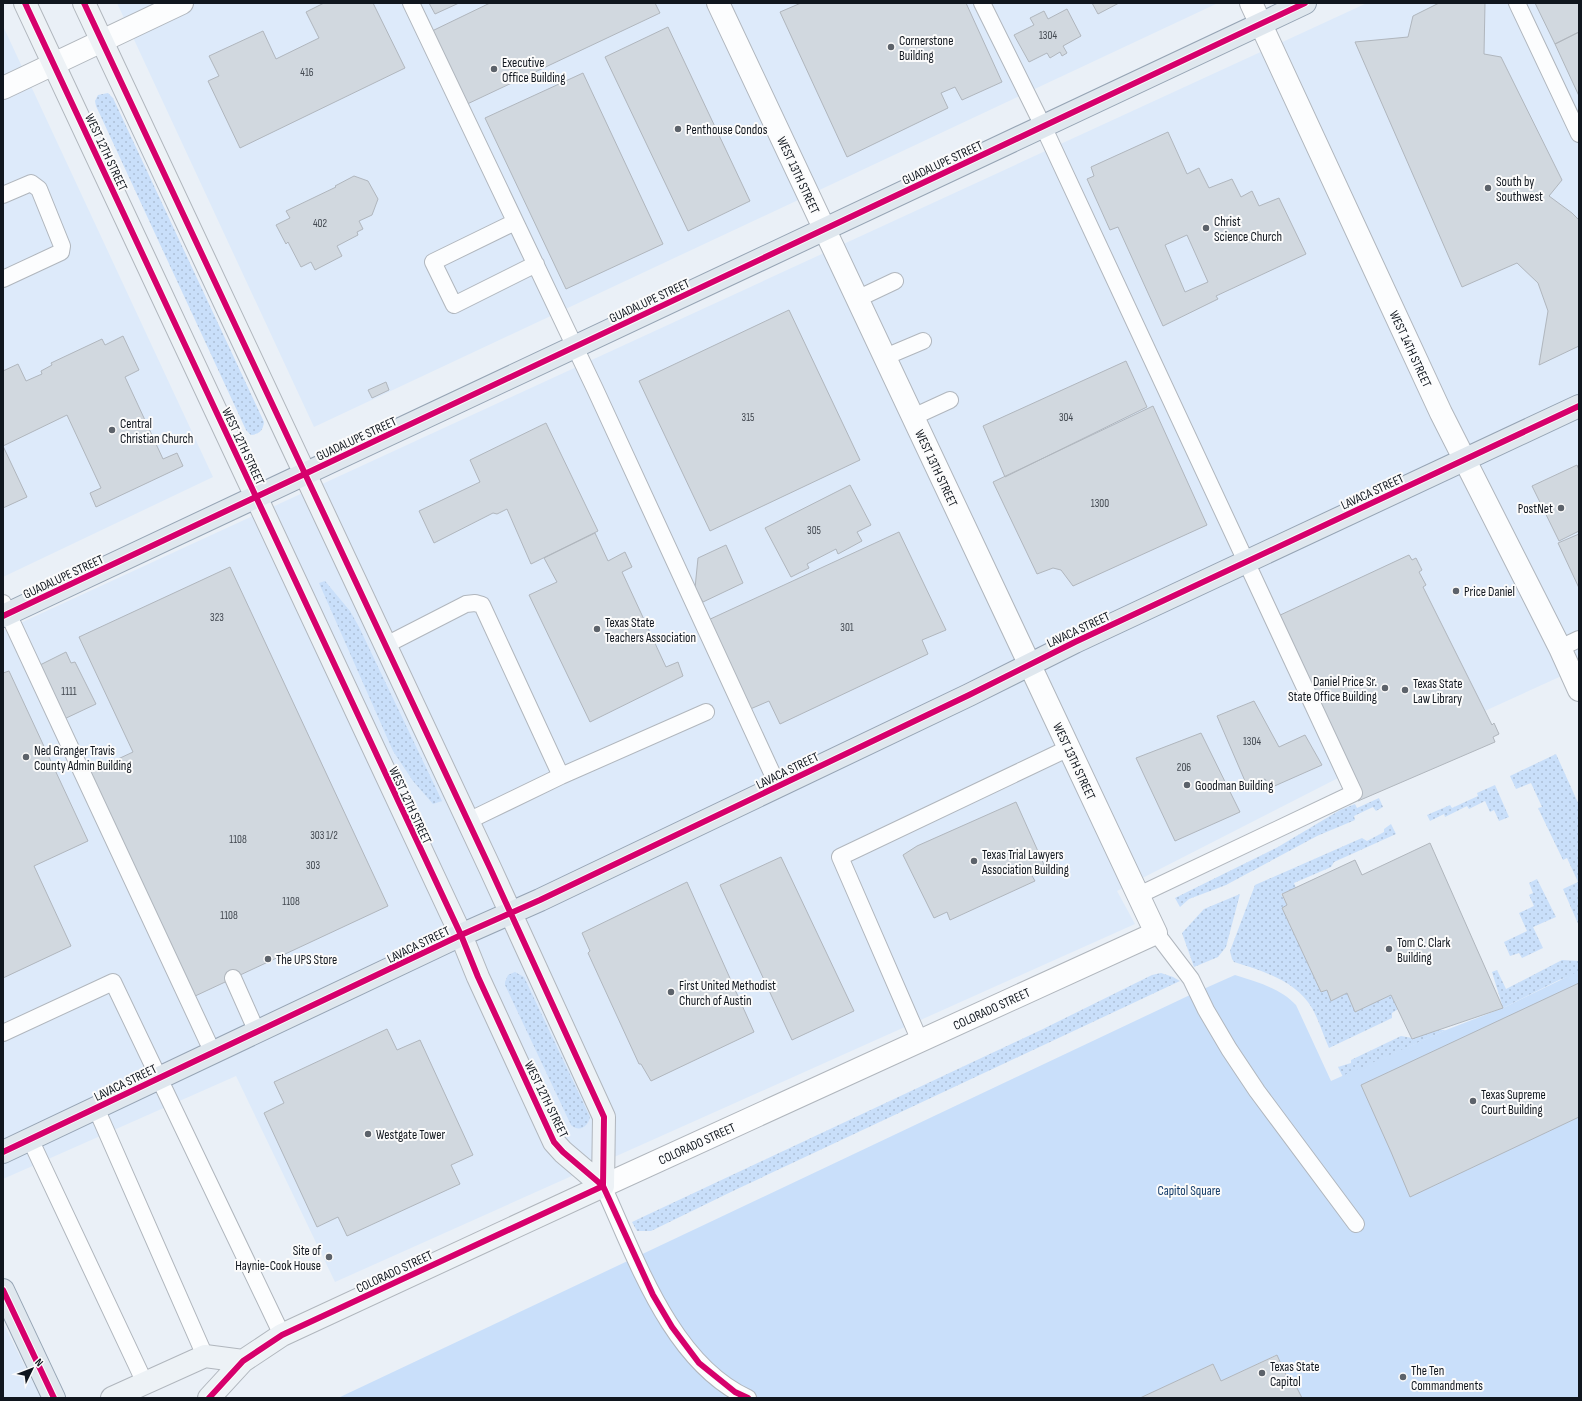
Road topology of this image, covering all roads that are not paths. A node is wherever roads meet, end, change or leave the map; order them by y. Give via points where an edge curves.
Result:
1 (25, 3) edge
2 (84, 3) edge
3 (182, 3) edge
4 (410, 3) edge
5 (718, 3) edge
6 (982, 3) edge
7 (1251, 3) edge
8 (1305, 3) edge
9 (1517, 3) edge
10 (1260, 24) junction
11 (102, 42) junction
12 (54, 64) junction
13 (3, 88) edge
14 (1043, 126) junction
15 (1579, 134) edge
16 (3, 195) edge
17 (515, 222) junction
18 (825, 230) junction
19 (536, 264) junction
20 (3, 279) edge
21 (895, 281) dead end
22 (858, 299) junction
23 (923, 341) dead end
24 (575, 347) junction
25 (885, 357) junction
26 (950, 400) dead end
27 (1579, 406) edge
28 (913, 417) junction
29 (1466, 460) junction
30 (305, 474) junction
31 (256, 497) junction
32 (1246, 562) junction
33 (5, 611) edge
34 (1570, 643) edge
35 (386, 646) junction
36 (1030, 664) junction
37 (1579, 690) edge
38 (706, 712) dead end
39 (1069, 748) junction
40 (561, 776) junction
41 (778, 786) junction
42 (468, 821) junction
43 (1139, 895) junction
44 (511, 913) junction
45 (1156, 933) junction
46 (461, 935) junction
47 (232, 978) dead end
48 (257, 1032) junction
49 (3, 1033) edge
50 (920, 1041) junction
51 (213, 1053) junction
52 (159, 1078) junction
53 (96, 1108) junction
54 (30, 1139) junction
55 (3, 1152) edge
56 (603, 1186) junction
57 (1356, 1224) dead end
58 (3, 1290) edge
59 (282, 1335) junction
60 (205, 1356) junction
61 (243, 1361) junction
62 (145, 1383) junction
63 (54, 1398) edge
64 (112, 1398) edge
65 (209, 1398) edge
66 (748, 1398) edge

1 - 12 main road, WEST 12TH STREET
2 - 11 main road
3 - 11 street
4 - 17 lane
5 - 18 street, WEST 13TH STREET
6 - 14 lane
7 - 10 street, WEST 14TH STREET
8 - 10 main road, GUADALUPE STREET
9 - 15 lane
10 - 14 main road, GUADALUPE STREET
10 - 29 street, WEST 14TH STREET via 1438,406
11 - 12 street
11 - 30 main road
12 - 13 street
12 - 31 main road, WEST 12TH STREET
14 - 18 main road, GUADALUPE STREET
14 - 32 lane
16 - 20 lane via 31,183 39,189 62,246 61,252
17 - 19 lane
17 - 19 lane via 434,262 454,305
18 - 22 street, WEST 13TH STREET
18 - 24 main road, GUADALUPE STREET
19 - 24 lane
21 - 22 lane
22 - 25 street, WEST 13TH STREET
23 - 25 lane
24 - 30 main road, GUADALUPE STREET
24 - 41 lane
25 - 28 street, WEST 13TH STREET
26 - 28 lane
27 - 29 main road, LAVACA STREET
28 - 36 street, WEST 13TH STREET
29 - 32 main road, LAVACA STREET
29 - 34 street, WEST 14TH STREET
30 - 31 main road, GUADALUPE STREET
30 - 35 main road
31 - 33 main road, GUADALUPE STREET
31 - 46 main road, WEST 12TH STREET
32 - 36 main road, LAVACA STREET
32 - 43 lane via 1354,793
33 - 51 lane
34 - 37 street, WEST 14TH STREET
35 - 40 lane via 466,604 482,605
35 - 42 main road
36 - 39 street, WEST 13TH STREET
36 - 41 main road, LAVACA STREET
38 - 40 lane
39 - 43 street, WEST 13TH STREET
39 - 50 lane via 840,857
40 - 42 lane
41 - 44 main road, LAVACA STREET
42 - 44 main road
43 - 45 street, WEST 13TH STREET
44 - 46 main road, LAVACA STREET
44 - 56 main road via 604,1117
45 - 50 street, COLORADO STREET
45 - 57 lane via 1191,979 1229,1049 1257,1091
46 - 48 main road, LAVACA STREET
46 - 56 main road, WEST 12TH STREET via 554,1142
47 - 48 lane
48 - 51 main road, LAVACA STREET
49 - 52 lane via 113,982
50 - 56 street, COLORADO STREET
51 - 52 main road, LAVACA STREET
52 - 53 main road, LAVACA STREET
52 - 59 lane
53 - 54 main road, LAVACA STREET
53 - 60 lane
54 - 55 main road, LAVACA STREET
54 - 62 lane
56 - 59 main road, COLORADO STREET
56 - 66 lane via 653,1295 672,1327 699,1363 735,1392
58 - 63 main road
59 - 61 main road, COLORADO STREET
60 - 61 main road
60 - 62 main road
61 - 65 main road, COLORADO STREET
62 - 64 main road

